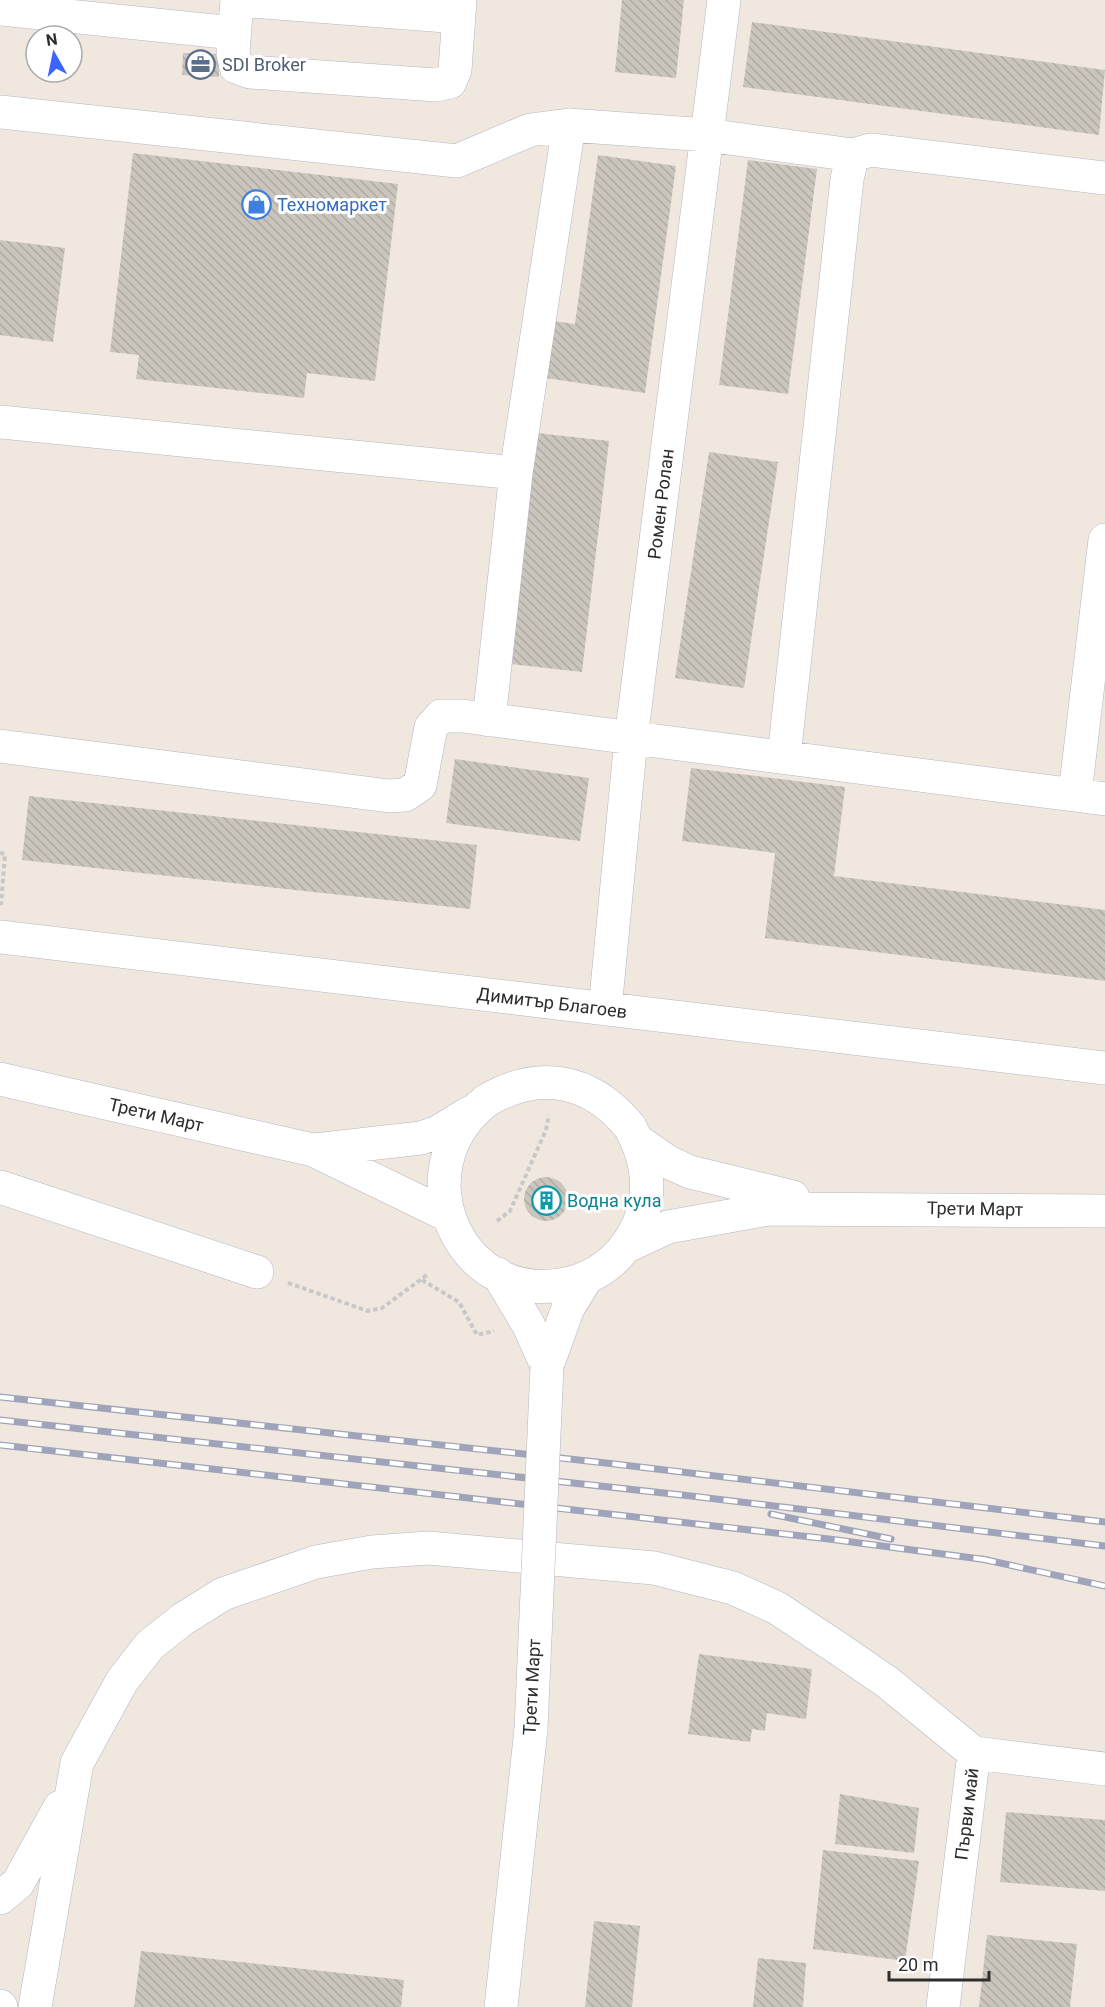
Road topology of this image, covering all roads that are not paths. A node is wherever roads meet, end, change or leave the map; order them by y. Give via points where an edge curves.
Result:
1 (237, 0) edge
2 (724, 0) edge
3 (460, 8) edge
4 (0, 9) edge
5 (234, 33) junction
6 (0, 112) edge
7 (569, 125) junction
8 (707, 135) junction
9 (853, 155) junction
10 (1105, 178) edge
11 (0, 422) edge
12 (516, 473) junction
13 (1105, 540) edge
14 (489, 720) junction
15 (631, 739) junction
16 (0, 746) edge
17 (784, 757) junction
18 (1090, 797) edge
19 (0, 937) edge
20 (605, 1009) junction
21 (1105, 1068) edge
22 (0, 1079) edge
23 (480, 1106) junction
24 (634, 1134) junction
25 (313, 1150) junction
26 (0, 1187) edge
27 (844, 1208) junction
28 (1105, 1211) edge
29 (447, 1215) junction
30 (627, 1246) junction
31 (257, 1272) road end
32 (498, 1274) junction
33 (588, 1277) junction
34 (547, 1366) junction
35 (974, 1753) junction
36 (77, 1763) junction
37 (1105, 1769) edge
38 (0, 1898) edge
39 (35, 2007) edge
40 (501, 2007) edge
41 (943, 2007) edge

1 - 3 street
1 - 5 street
2 - 8 street, Ромен Ролан
3 - 5 street via 455,70 450,82 436,85 250,72 236,67
4 - 5 street
6 - 7 street via 457,161 530,130
7 - 8 street
7 - 12 street
8 - 9 street
8 - 15 street, Ромен Ролан
9 - 10 street via 871,150
9 - 17 street via 847,178
11 - 12 street
12 - 14 street
13 - 18 street
14 - 15 street
14 - 16 street via 441,716 431,727 420,785 405,795 389,796
15 - 17 street
15 - 20 street, Ромен Ролан
17 - 18 street
19 - 20 street, Димитър Благоев
20 - 21 street, Димитър Благоев
22 - 25 street, Трети Март
23 - 24 street, bridge via 515,1087 547,1082 564,1084 608,1103
23 - 25 street, Трети Март via 438,1132 421,1137
23 - 29 street via 456,1134 446,1160 443,1188
24 - 27 street, Трети Март via 668,1161 690,1172
24 - 30 street via 646,1167 647,1195 641,1222
25 - 29 street, Трети Март
26 - 31 street
27 - 28 street, Трети Март
27 - 30 street, Трети Март via 768,1209 703,1219 668,1227
29 - 32 street via 467,1250
30 - 33 street
32 - 33 street via 522,1284 549,1286
32 - 34 street, Трети Март
33 - 34 street, Трети Март via 568,1308
34 - 40 street, Трети Март, bridge via 531,1728
35 - 36 street via 887,1682 777,1608 734,1588 654,1569 428,1548 316,1562 223,1594 183,1618 150,1645 122,1681
35 - 37 street, Първи май
35 - 41 street, Първи май
36 - 38 street via 53,1823 18,1883
36 - 39 street

